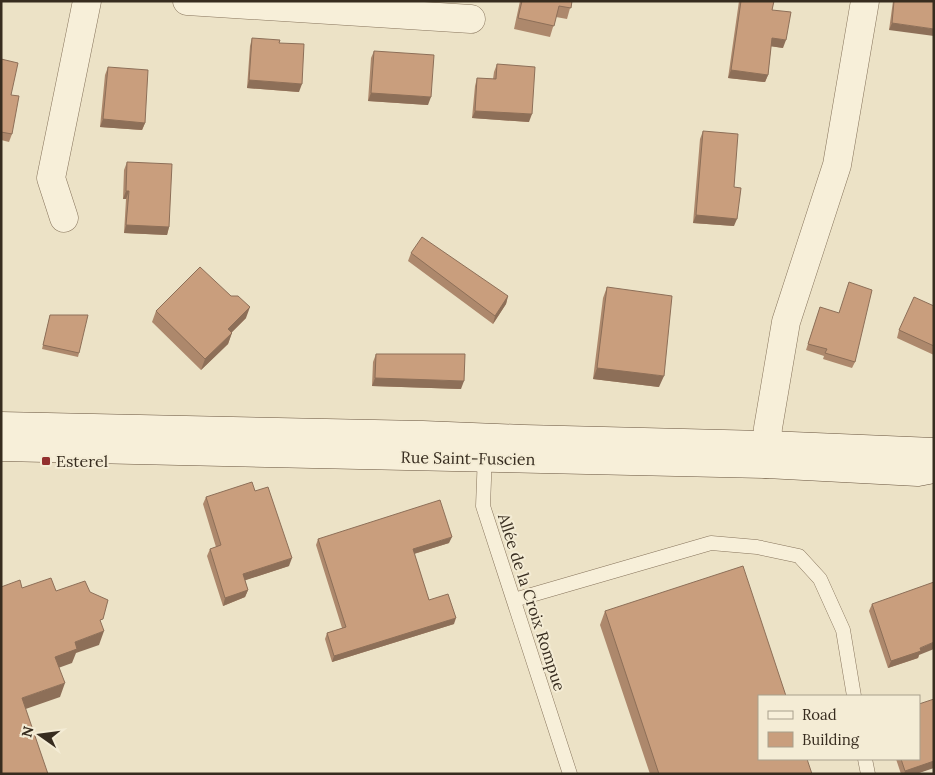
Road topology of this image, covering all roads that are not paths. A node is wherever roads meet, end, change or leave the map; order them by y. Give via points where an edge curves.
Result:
1 (87, 1) edge
2 (187, 1) edge
3 (865, 1) edge
4 (471, 19) dead end
5 (64, 218) dead end
6 (1, 426) edge
7 (1, 447) edge
8 (486, 448) junction
9 (934, 452) edge
10 (767, 455) junction
11 (934, 469) edge
12 (514, 600) junction
13 (854, 695) edge
14 (866, 760) edge
15 (570, 774) edge
16 (868, 774) edge

1 - 5 main road via 52,178
2 - 4 main road
3 - 10 main road via 837,165 786,322 768,428
6 - 8 main road, Rue Saint-Fuscien via 229,430
7 - 8 main road, Rue Saint-Fuscien
8 - 10 main road, Rue Saint-Fuscien
8 - 12 lane, Allée de la Croix Rompue via 483,506
9 - 10 main road, Rue Saint-Fuscien
10 - 11 main road, Rue Saint-Fuscien via 918,472
12 - 13 lane via 711,544 757,547 799,556 820,579 843,630
12 - 15 lane, Allée de la Croix Rompue
14 - 16 lane

